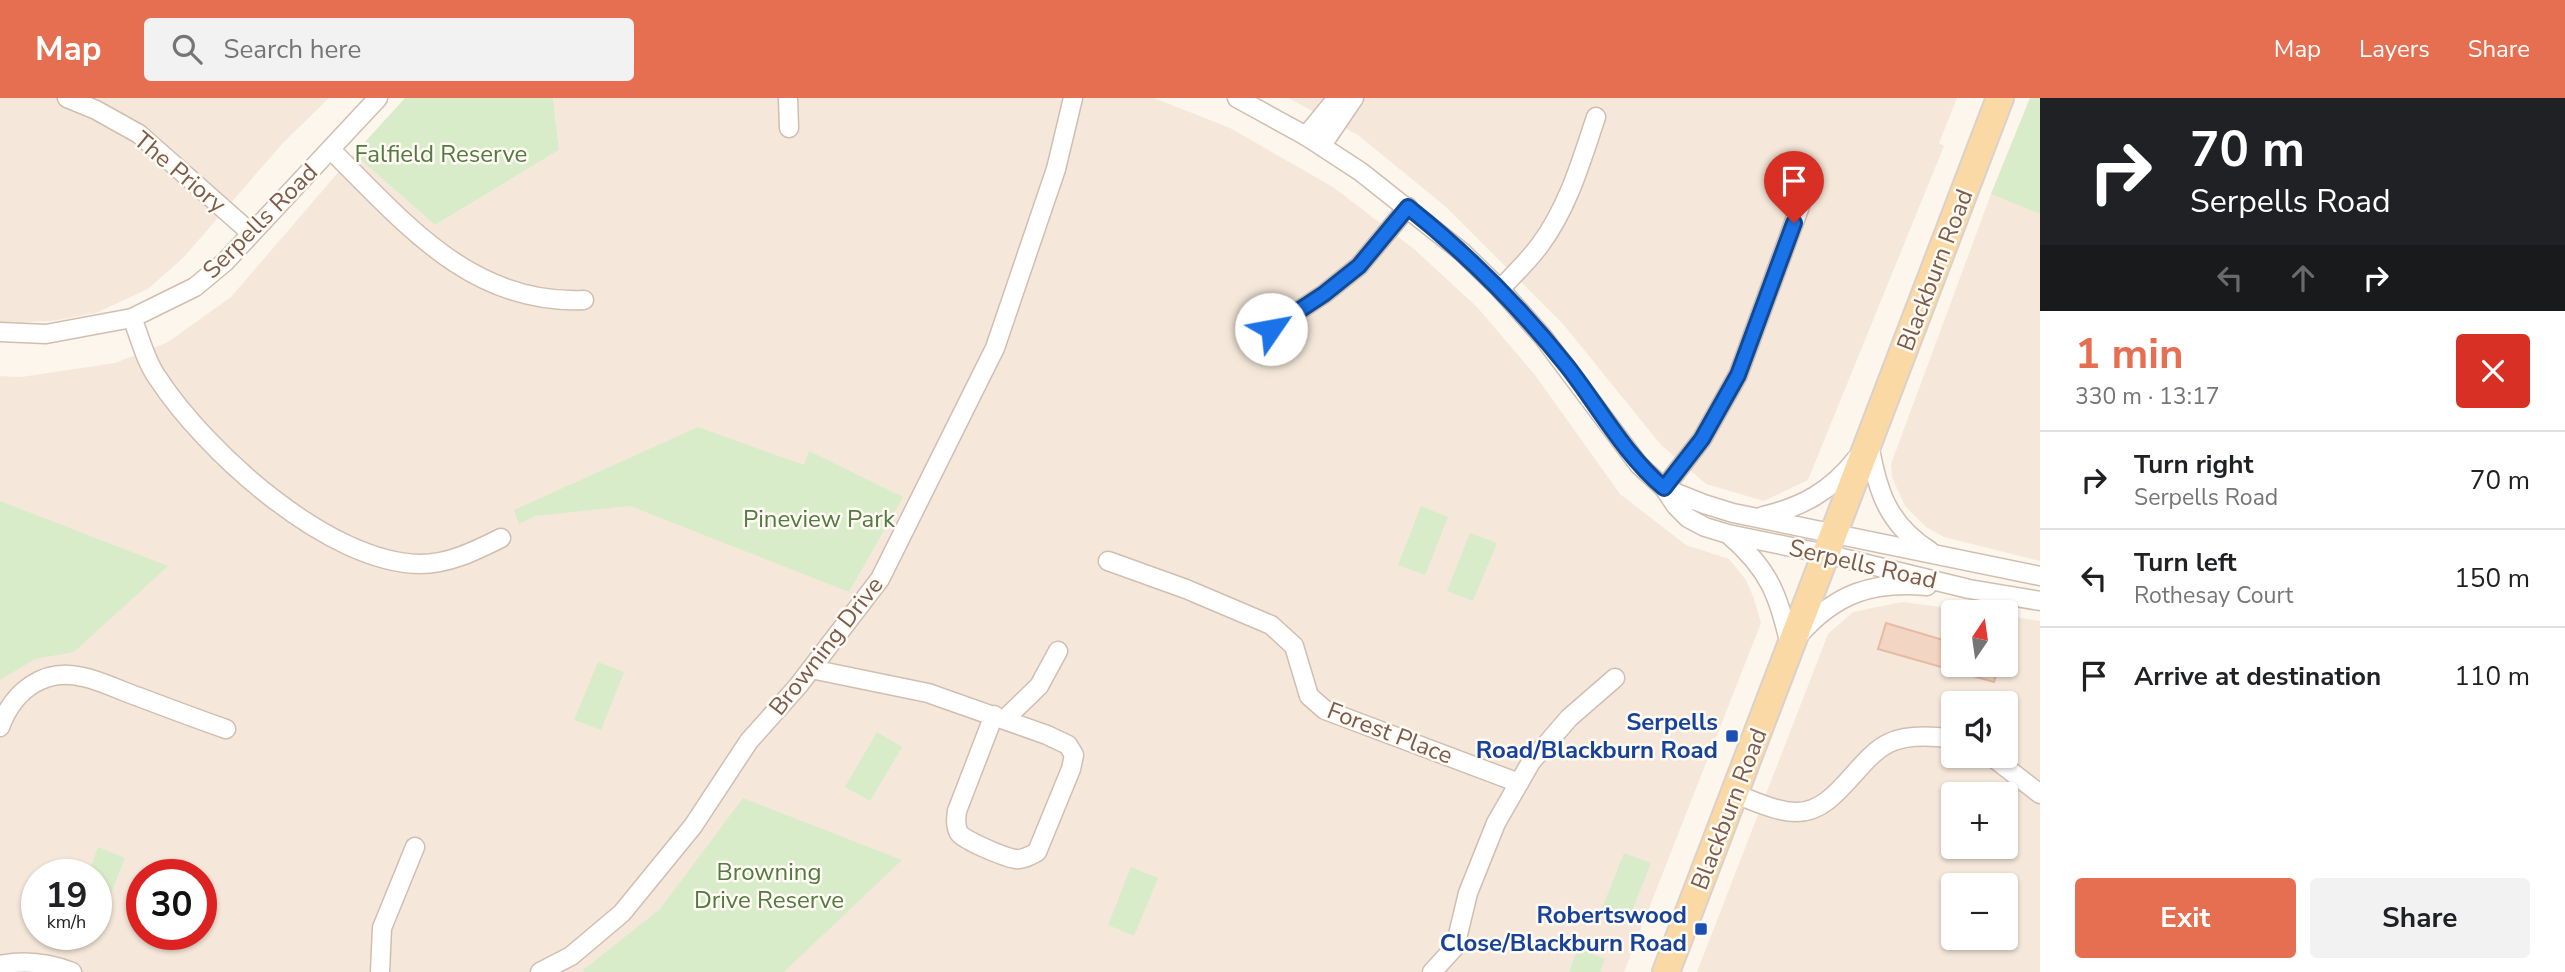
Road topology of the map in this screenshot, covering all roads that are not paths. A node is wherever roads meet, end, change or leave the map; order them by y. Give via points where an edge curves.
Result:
1 (67, 98) edge
2 (378, 98) edge
3 (788, 98) edge
4 (1073, 98) edge
5 (1237, 98) edge
6 (1337, 98) edge
7 (1354, 98) edge
8 (2000, 98) edge
9 (1596, 117) dead end
10 (789, 128) dead end
11 (1307, 136) junction
12 (1322, 145) junction
13 (331, 150) junction
14 (1803, 198) dead end
15 (1408, 207) junction
16 (251, 233) junction
17 (1500, 289) junction
18 (584, 300) dead end
19 (132, 318) junction
20 (1271, 329) dead end
21 (0, 332) edge
22 (1869, 443) junction
23 (1664, 488) junction
24 (1756, 517) junction
25 (1728, 534) junction
26 (500, 538) dead end
27 (1830, 543) junction
28 (1937, 555) junction
29 (1108, 561) dead end
30 (2040, 576) edge
31 (1969, 589) junction
32 (2040, 601) edge
33 (1790, 646) junction
34 (1058, 651) dead end
35 (811, 669) junction
36 (1615, 678) dead end
37 (1000, 717) junction
38 (0, 727) edge
39 (226, 729) dead end
40 (1941, 738) edge
41 (2006, 768) edge
42 (1520, 783) junction
43 (1734, 794) junction
44 (2040, 794) edge
45 (415, 847) dead end
46 (0, 965) edge
47 (72, 972) edge
48 (380, 972) edge
49 (540, 972) edge
50 (1432, 972) edge
51 (1665, 972) edge

1 - 16 street, The Priory via 139,134
2 - 13 street, Serpells Road
3 - 10 street
4 - 35 street, Browning Drive via 1056,169 995,348 880,579
5 - 11 street, Serpells Road
6 - 11 street
7 - 12 street
8 - 22 main road, Blackburn Road
9 - 17 street via 1557,219 1533,255
11 - 12 street, Serpells Road
12 - 15 street, Serpells Road
13 - 16 street, Serpells Road
13 - 18 street via 418,235 468,273 507,290 555,301
14 - 23 street via 1738,375 1702,439
15 - 17 street, Serpells Road
15 - 20 street via 1359,266
16 - 19 street, Serpells Road via 195,287
17 - 23 street, Serpells Road via 1568,367 1639,465
19 - 21 street, Serpells Road via 46,334
19 - 26 street via 155,375 183,412 257,488 301,518 383,560 421,564 461,558
22 - 24 street, Blackburn Road via 1819,495 1796,507
22 - 27 main road, Blackburn Road
22 - 28 street, Serpells Road via 1888,510 1910,537
23 - 24 street, Serpells Road
23 - 25 street, Serpells Road via 1688,518
24 - 27 street, Serpells Road
25 - 27 street, Serpells Road
25 - 33 street, Serpells Road via 1754,559 1775,591
27 - 28 street, Serpells Road
27 - 31 street, Serpells Road
27 - 33 main road, Blackburn Road
28 - 30 street, Serpells Road
29 - 42 street, Forest Place via 1271,625 1294,646 1309,696 1325,710
31 - 32 street, Serpells Road
31 - 33 street, Blackburn Road via 1907,584 1865,588 1824,612
33 - 43 main road, Blackburn Road
34 - 37 street via 1039,686
35 - 37 street via 928,693
35 - 49 street, Browning Drive via 749,741 693,826 622,913 571,956
36 - 42 street via 1569,718 1531,762
37 - 37 street via 1068,745 1074,755 1037,852 1015,859 964,839 957,831 956,820
38 - 39 street via 7,709 36,681 82,676
40 - 43 street via 1912,737 1887,744 1832,797 1802,811
41 - 44 street
42 - 50 street via 1496,823 1468,893 1455,947
43 - 51 main road, Blackburn Road
45 - 48 street via 382,928
46 - 47 street via 52,964

